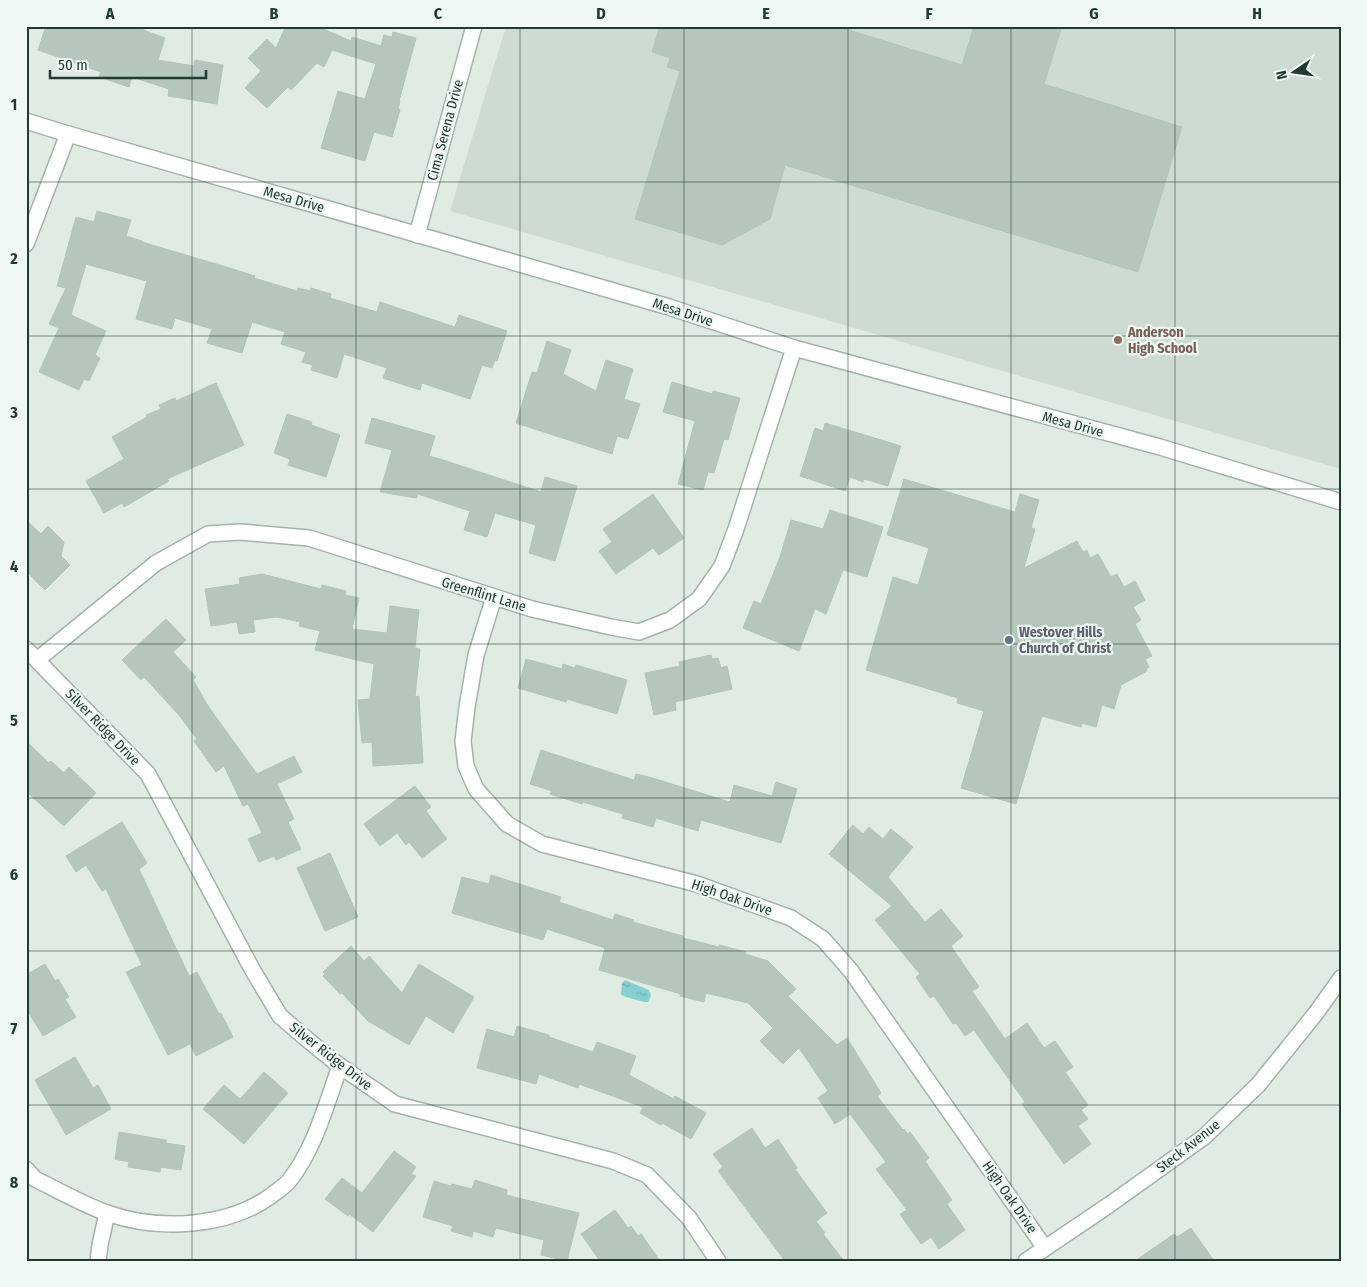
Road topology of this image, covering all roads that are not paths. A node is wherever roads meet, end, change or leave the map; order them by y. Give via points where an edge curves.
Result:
1 (474, 26) edge
2 (26, 121) edge
3 (68, 134) junction
4 (417, 235) junction
5 (26, 244) edge
6 (794, 348) junction
7 (1341, 502) edge
8 (494, 597) junction
9 (26, 649) edge
10 (37, 660) junction
11 (1341, 978) edge
12 (340, 1066) junction
13 (26, 1169) edge
14 (107, 1213) junction
15 (1045, 1248) junction
16 (98, 1261) edge
17 (718, 1261) edge
18 (1026, 1261) edge

1 - 4 street, Cima Serena Drive
2 - 3 street, Mesa Drive
3 - 4 street, Mesa Drive
3 - 5 street
4 - 6 street, Mesa Drive via 668,307
6 - 7 street, Mesa Drive via 1160,447
6 - 8 street, Greenflint Lane via 722,566 699,599 670,620 638,632 577,620
8 - 10 street, Greenflint Lane via 309,538 240,532 208,534 156,563
8 - 15 street, High Oak Drive via 476,655 463,741 466,766 485,799 507,824 542,844 697,884 792,918 823,940 851,971
9 - 10 street, Silver Ridge Drive
10 - 12 street, Silver Ridge Drive via 148,774 280,1016
11 - 15 street, Steck Avenue via 1258,1085 1204,1137
12 - 14 street via 310,1148 288,1182 258,1205 226,1218 189,1224 144,1221
12 - 17 street, Silver Ridge Drive via 395,1104 613,1160 647,1174 689,1218
13 - 14 street via 35,1179
14 - 16 street
15 - 18 street, Steck Avenue

